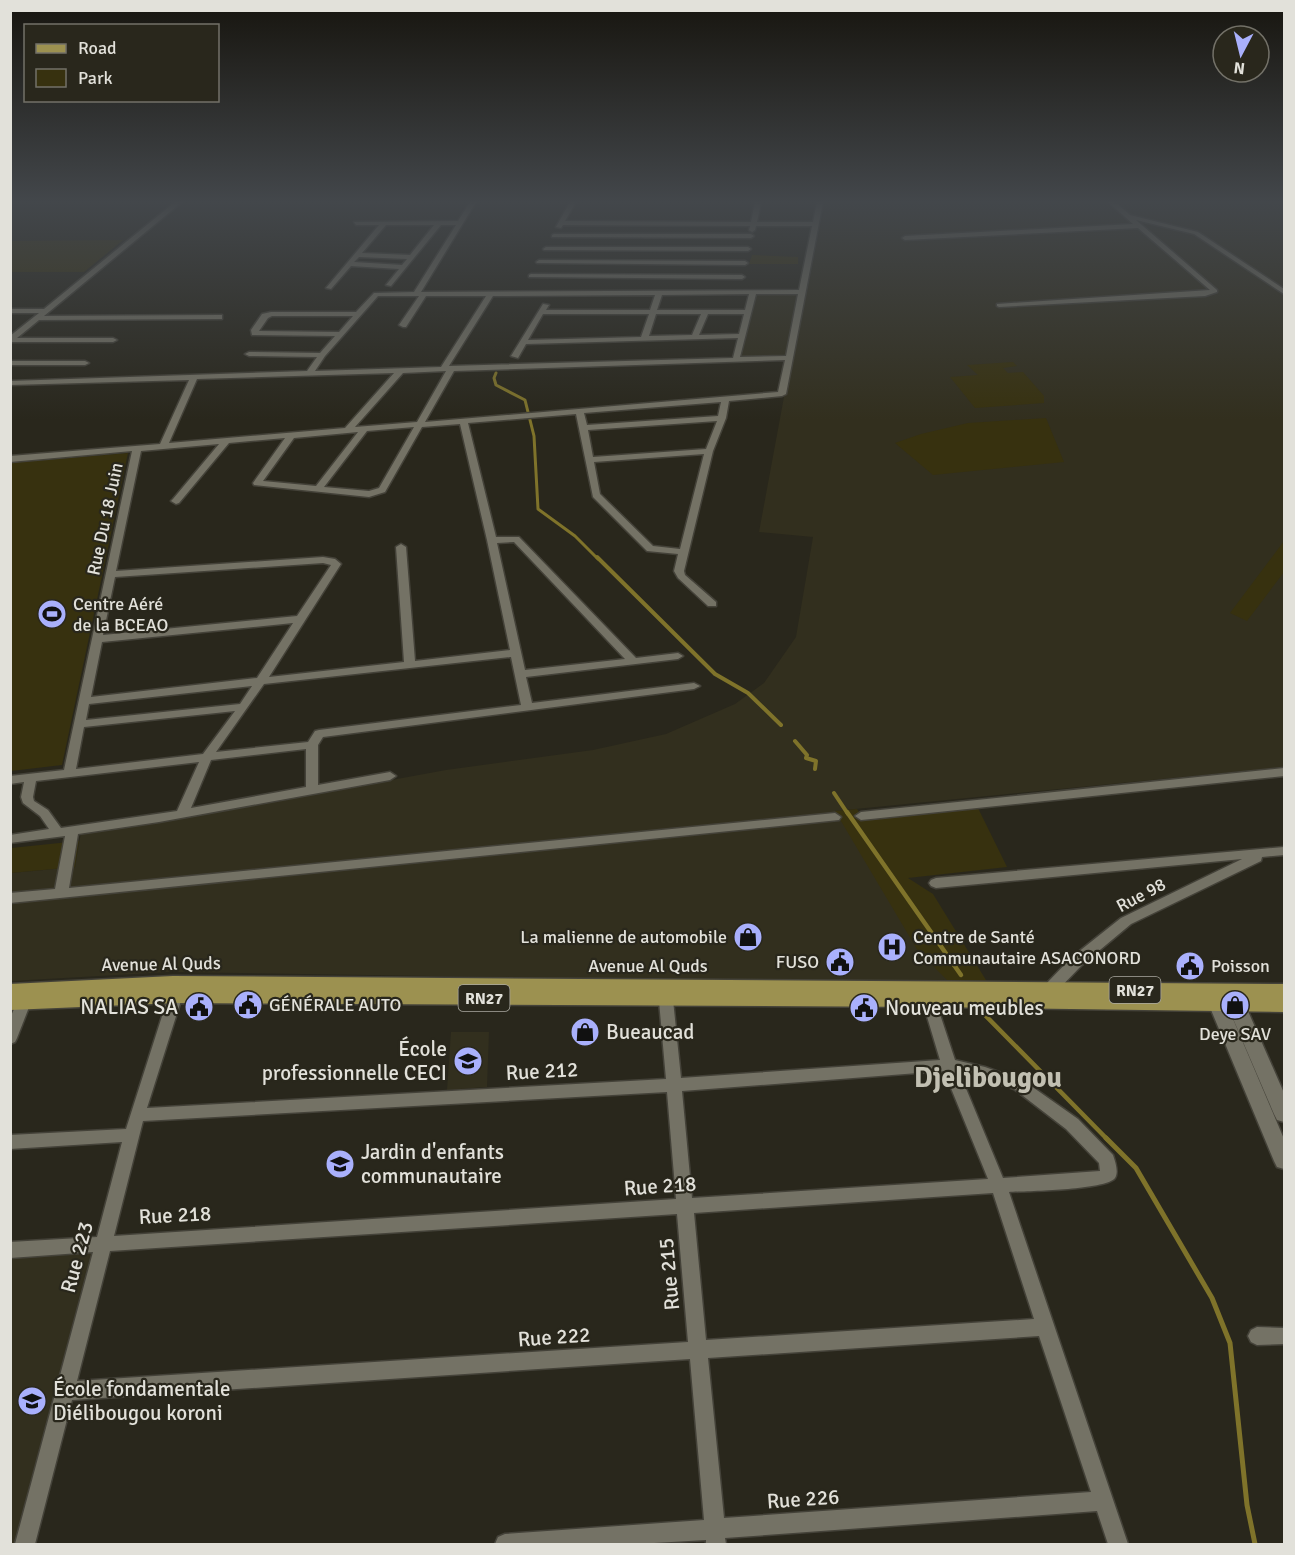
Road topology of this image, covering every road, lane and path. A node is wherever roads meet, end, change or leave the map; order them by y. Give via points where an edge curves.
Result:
1 (90, 275) edge
2 (340, 275) edge
3 (398, 275) edge
4 (431, 275) edge
5 (805, 275) edge
6 (1196, 275) edge
7 (1258, 275) edge
8 (531, 276) joint
9 (669, 277) junction
10 (742, 277) joint
11 (389, 285) dead end
12 (329, 288) dead end
13 (802, 292) junction
14 (1284, 292) edge
15 (491, 293) junction
16 (522, 293) junction
17 (550, 293) junction
18 (662, 293) junction
19 (738, 293) junction
20 (753, 293) junction
21 (420, 294) junction
22 (999, 305) dead end
23 (10, 311) edge
24 (46, 311) junction
25 (542, 312) junction
26 (653, 312) junction
27 (705, 312) junction
28 (748, 312) junction
29 (358, 315) junction
30 (219, 317) dead end
31 (38, 318) junction
32 (403, 325) dead end
33 (340, 334) junction
34 (742, 336) junction
35 (695, 338) junction
36 (644, 339) junction
37 (11, 340) edge
38 (113, 340) dead end
39 (524, 342) junction
40 (249, 354) dead end
41 (322, 355) junction
42 (515, 356) dead end
43 (789, 358) junction
44 (736, 360) junction
45 (10, 363) edge
46 (85, 363) dead end
47 (448, 368) junction
48 (400, 371) junction
49 (310, 374) junction
50 (194, 377) junction
51 (10, 383) edge
52 (725, 399) junction
53 (580, 411) junction
54 (722, 418) junction
55 (463, 420) junction
56 (421, 424) junction
57 (584, 428) junction
58 (365, 429) junction
59 (348, 430) junction
60 (292, 435) junction
61 (226, 441) junction
62 (163, 446) junction
63 (137, 448) junction
64 (709, 451) junction
65 (10, 459) edge
66 (590, 460) junction
67 (318, 489) junction
68 (176, 501) dead end
69 (492, 540) junction
70 (401, 547) dead end
71 (683, 552) junction
72 (111, 574) junction
73 (712, 604) dead end
74 (300, 619) junction
75 (97, 639) junction
76 (516, 653) junction
77 (678, 656) dead end
78 (633, 661) junction
79 (410, 665) junction
80 (520, 674) junction
81 (260, 682) junction
82 (694, 686) dead end
83 (84, 701) junction
84 (244, 707) junction
85 (527, 707) junction
86 (80, 724) junction
87 (312, 745) junction
88 (207, 757) junction
89 (1284, 772) edge
90 (69, 773) junction
91 (390, 776) dead end
92 (31, 777) junction
93 (10, 780) edge
94 (312, 790) junction
95 (182, 814) junction
96 (835, 816) dead end
97 (861, 816) dead end
98 (72, 830) junction
99 (58, 832) junction
100 (10, 839) edge
101 (1284, 851) edge
102 (1263, 855) junction
103 (936, 883) dead end
104 (61, 893) junction
105 (10, 898) edge
106 (1050, 989) junction
107 (178, 990) junction
108 (1284, 991) edge
109 (666, 993) junction
110 (954, 994) junction
111 (989, 994) junction
112 (1224, 998) junction
113 (15, 999) edge
114 (929, 1000) junction
115 (1284, 1005) edge
116 (10, 1038) edge
117 (949, 1065) junction
118 (674, 1085) junction
119 (1284, 1114) edge
120 (137, 1115) junction
121 (132, 1135) junction
122 (10, 1142) edge
123 (1284, 1161) edge
124 (998, 1185) junction
125 (685, 1207) junction
126 (104, 1242) junction
127 (10, 1250) edge
128 (1046, 1327) junction
129 (1257, 1336) dead end
130 (1284, 1336) edge
131 (698, 1350) junction
132 (65, 1391) junction
133 (1104, 1501) junction
134 (716, 1537) edge
135 (24, 1545) edge
136 (505, 1545) edge
137 (1118, 1545) edge

1 - 24 street
2 - 12 street
3 - 11 street
4 - 21 street
5 - 13 street
6 - 22 street via 1215,291 1185,296
7 - 14 street
8 - 9 street
8 - 16 street
9 - 10 street
9 - 18 street
10 - 19 street
13 - 20 street
13 - 43 street
15 - 16 street
15 - 21 street
15 - 47 street
16 - 17 street
17 - 18 street
17 - 25 street
18 - 19 street
18 - 26 street
19 - 20 street
20 - 28 street
21 - 29 street via 376,294
21 - 32 street
23 - 24 street
24 - 31 street
25 - 26 street
25 - 39 street
26 - 27 street
26 - 36 street
27 - 28 street
27 - 35 street
28 - 34 street
29 - 33 street
29 - 33 street via 271,314 255,330 263,334
30 - 31 street
31 - 37 street
33 - 41 street
34 - 35 street
34 - 44 street
35 - 36 street
36 - 39 street
37 - 38 street
39 - 42 street
40 - 41 street
41 - 49 street
43 - 44 street
43 - 52 street via 782,394
44 - 47 street
45 - 46 street
47 - 48 street
47 - 56 street
48 - 49 street
48 - 59 street
49 - 50 street
50 - 51 street
50 - 62 street
52 - 53 street
52 - 54 street
53 - 55 street
53 - 57 street
54 - 57 street
54 - 64 street
55 - 56 street
55 - 69 street
56 - 58 street
56 - 67 street via 382,490 369,494
57 - 66 street
58 - 59 street
58 - 67 street
59 - 60 street
60 - 61 street
60 - 67 street via 257,483
61 - 62 street
61 - 68 street
62 - 63 street
63 - 65 street
63 - 72 street, Rue Du 18 Juin
64 - 66 street
64 - 71 street
66 - 71 street via 596,495 617,518 650,549
69 - 76 street
69 - 78 street via 516,539
70 - 79 street
71 - 73 street via 681,576
72 - 74 street via 332,561 336,564
72 - 75 street, Rue Du 18 Juin
74 - 75 street
74 - 81 street
75 - 83 street, Rue Du 18 Juin
76 - 79 street
76 - 80 street
77 - 78 street
78 - 80 street
79 - 81 street
80 - 85 street
81 - 83 street
81 - 84 street
82 - 85 street
83 - 86 street, Rue Du 18 Juin
84 - 86 street
84 - 88 street
85 - 87 street via 323,733 317,735
86 - 90 street, Rue Du 18 Juin
87 - 88 street
87 - 94 street
88 - 90 street
88 - 95 street
89 - 97 street
90 - 92 street
91 - 94 street
92 - 93 street
92 - 99 street via 29,803 44,813
94 - 95 street
95 - 98 street
96 - 104 street
98 - 99 street
98 - 104 street
99 - 100 street
101 - 102 street
102 - 103 street
102 - 106 street, Rue 98 via 1126,921
104 - 105 street
106 - 111 main road, Avenue Al Quds / RN27
106 - 112 main road, Avenue Al Quds / RN27
107 - 109 main road, Avenue Al Quds / RN27
107 - 113 main road, Avenue Al Quds / RN27
107 - 120 street, Rue 223
108 - 112 main road, Avenue Al Quds / RN27
109 - 110 main road, Avenue Al Quds / RN27
109 - 114 main road, Avenue Al Quds / RN27
109 - 118 street, Rue 215
110 - 111 main road, Avenue Al Quds / RN27
110 - 114 main road, Avenue Al Quds / RN27
111 - 112 main road, Avenue Al Quds / RN27
112 - 115 main road, Avenue Al Quds / RN27
112 - 119 street
112 - 123 street
113 - 116 street
114 - 117 street
117 - 118 street, Rue 212
117 - 124 street
117 - 124 street, Rue 218 via 1019,1085 1072,1124 1107,1160 1109,1174 1101,1179
118 - 120 street, Rue 212
118 - 125 street, Rue 215
120 - 121 street, Rue 223
121 - 122 street
121 - 126 street, Rue 223
124 - 125 street, Rue 218
124 - 128 street
125 - 126 street, Rue 218
125 - 131 street, Rue 215
126 - 127 street, Rue 218
126 - 132 street, Rue 223
128 - 131 street, Rue 222
128 - 133 street
129 - 130 street
131 - 132 street, Rue 222
131 - 134 street, Rue 215
132 - 135 street, Rue 223
133 - 134 street, Rue 226
133 - 137 street
134 - 136 street, Rue 226

